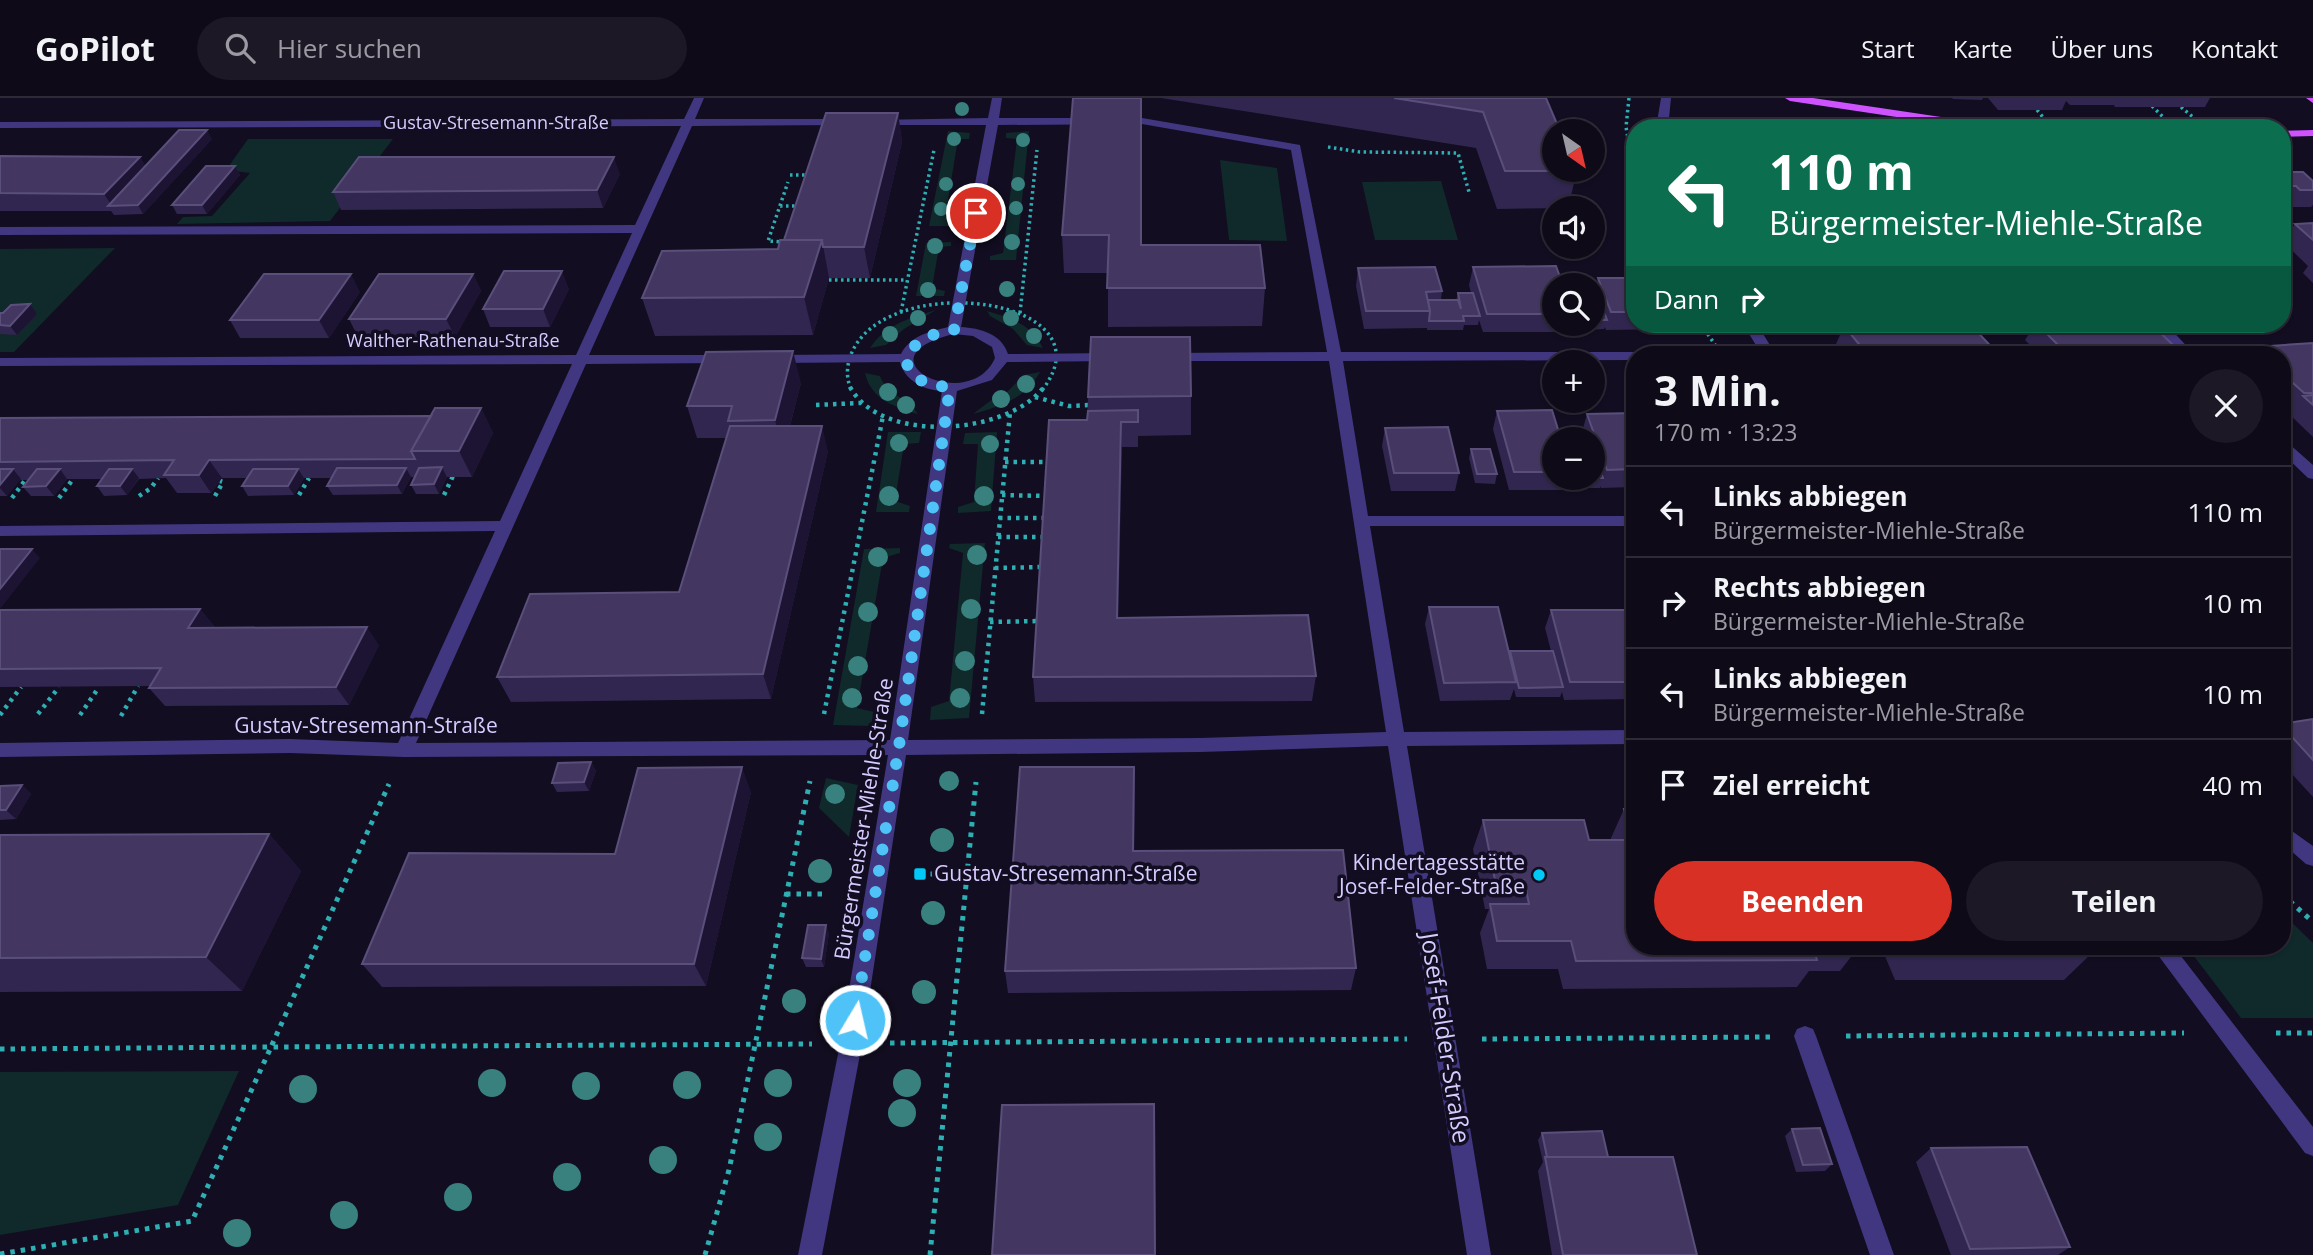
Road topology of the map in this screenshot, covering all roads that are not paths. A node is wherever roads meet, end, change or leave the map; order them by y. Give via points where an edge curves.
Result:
1 (699, 98) edge
2 (997, 98) edge
3 (1666, 98) edge
4 (1790, 98) edge
5 (1663, 119) edge
6 (1933, 119) edge
7 (993, 121) junction
8 (688, 123) junction
9 (0, 125) edge
10 (2313, 133) edge
11 (2291, 134) edge
12 (638, 229) junction
13 (0, 231) edge
14 (954, 330) junction
15 (2167, 333) edge
16 (2180, 346) edge
17 (1626, 356) edge
18 (1335, 357) junction
19 (906, 358) junction
20 (1002, 358) junction
21 (580, 360) junction
22 (0, 362) edge
23 (950, 387) junction
24 (2291, 453) edge
25 (2313, 474) edge
26 (1363, 521) junction
27 (1626, 521) edge
28 (505, 526) junction
29 (0, 531) edge
30 (1626, 737) edge
31 (1398, 739) junction
32 (899, 746) junction
33 (0, 750) edge
34 (404, 750) junction
35 (2291, 840) edge
36 (2313, 859) edge
37 (2168, 955) edge
38 (1805, 1036) dead end
39 (2313, 1145) edge
40 (810, 1255) edge
41 (1479, 1255) edge
42 (1882, 1255) edge

1 - 8 street
2 - 7 street
3 - 5 street
4 - 6 main road
7 - 8 street, Gustav-Stresemann-Straße
7 - 14 street
7 - 18 street, Gustav-Stresemann-Straße via 1142,121 1296,147
8 - 9 street, Gustav-Stresemann-Straße
8 - 12 street
10 - 11 main road
12 - 13 street
12 - 21 street
14 - 19 street via 922,339
14 - 20 street via 993,339
15 - 16 street
17 - 18 street
18 - 20 street
18 - 26 street, Josef-Felder-Straße
19 - 21 street, Walther-Rathenau-Straße
19 - 23 street via 913,376 929,385
20 - 23 street via 985,378
21 - 22 street, Walther-Rathenau-Straße
21 - 28 street
23 - 32 street, Bürgermeister-Miehle-Straße
24 - 25 street
26 - 27 street
26 - 31 street, Josef-Felder-Straße
28 - 29 street
28 - 34 street
30 - 31 street
31 - 32 street via 1200,746
31 - 41 street, Josef-Felder-Straße
32 - 34 street, Gustav-Stresemann-Straße
32 - 40 street, Bürgermeister-Miehle-Straße via 851,1044
33 - 34 street, Gustav-Stresemann-Straße via 290,746
35 - 36 street
37 - 39 street
38 - 42 street

